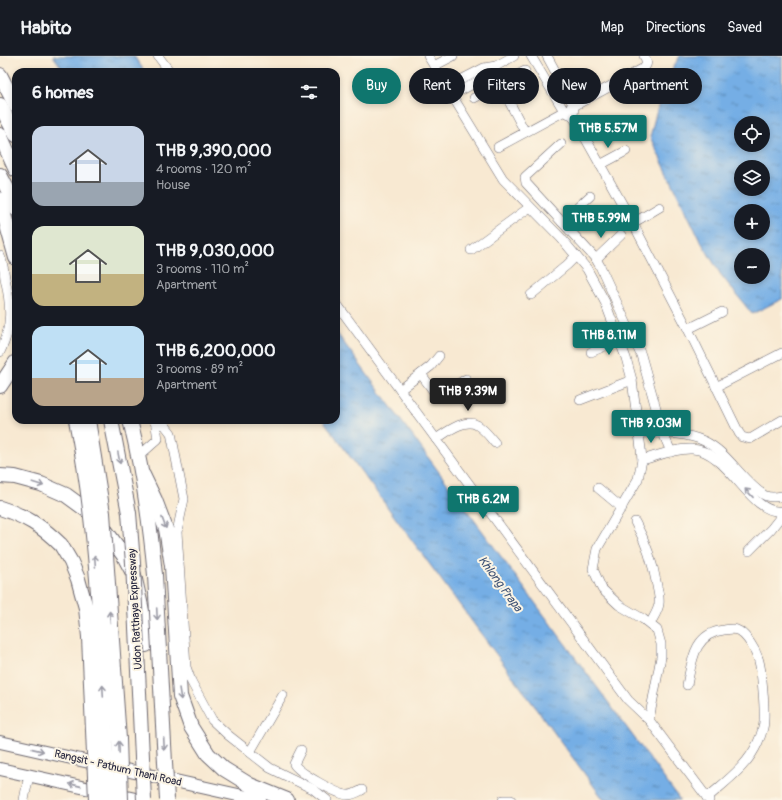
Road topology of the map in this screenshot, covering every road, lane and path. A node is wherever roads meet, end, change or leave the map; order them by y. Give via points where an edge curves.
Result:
1 (158, 56) edge
2 (428, 56) edge
3 (453, 56) edge
4 (514, 56) edge
5 (531, 56) edge
6 (547, 56) edge
7 (644, 56) edge
8 (434, 66) joint
9 (496, 66) junction
10 (167, 68) edge
11 (0, 75) edge
12 (465, 78) edge
13 (465, 88) edge
14 (12, 98) edge
15 (457, 104) edge
16 (510, 104) edge
17 (0, 105) edge
18 (574, 106) junction
19 (564, 111) junction
20 (573, 116) junction
21 (12, 128) edge
22 (525, 132) junction
23 (0, 135) edge
24 (561, 144) dead end
25 (498, 146) dead end
26 (626, 151) dead end
27 (12, 161) edge
28 (600, 165) junction
29 (0, 176) edge
30 (590, 196) dead end
31 (12, 199) edge
32 (1, 205) edge
33 (530, 207) junction
34 (660, 207) dead end
35 (562, 222) junction
36 (633, 223) junction
37 (621, 235) dead end
38 (12, 244) edge
39 (471, 250) dead end
40 (0, 256) edge
41 (576, 256) junction
42 (596, 259) junction
43 (531, 295) dead end
44 (340, 308) edge
45 (722, 312) dead end
46 (688, 329) junction
47 (619, 340) junction
48 (0, 352) edge
49 (591, 352) dead end
50 (782, 353) edge
51 (439, 356) dead end
52 (12, 368) edge
53 (421, 374) junction
54 (466, 378) dead end
55 (632, 380) junction
56 (0, 386) edge
57 (716, 387) junction
58 (400, 390) junction
59 (580, 400) dead end
60 (782, 420) edge
61 (77, 424) edge
62 (89, 424) edge
63 (112, 424) edge
64 (131, 424) edge
65 (156, 424) edge
66 (164, 424) edge
67 (640, 433) junction
68 (663, 433) junction
69 (436, 439) junction
70 (496, 442) dead end
71 (671, 452) junction
72 (139, 456) junction
73 (642, 460) junction
74 (143, 474) junction
75 (0, 476) edge
76 (598, 488) dead end
77 (782, 496) edge
78 (0, 508) edge
79 (622, 508) junction
80 (782, 511) edge
81 (782, 514) edge
82 (635, 522) dead end
83 (749, 551) dead end
84 (650, 624) junction
85 (688, 685) dead end
86 (283, 695) dead end
87 (649, 720) junction
88 (0, 742) edge
89 (301, 750) dead end
90 (250, 752) junction
91 (0, 769) edge
92 (29, 775) junction
93 (362, 790) dead end
94 (335, 796) edge
95 (708, 799) edge
96 (24, 800) edge
97 (96, 800) edge
98 (108, 800) edge
99 (121, 800) edge
100 (140, 800) edge
101 (144, 800) edge
102 (153, 800) edge
103 (167, 800) edge
104 (260, 800) edge
105 (287, 800) edge
106 (327, 800) edge
107 (503, 800) edge
108 (511, 800) edge

1 - 10 street
2 - 8 street
3 - 8 street
4 - 9 street
5 - 19 street
6 - 18 street
7 - 18 street via 647,65 644,68
9 - 12 street via 484,68
9 - 13 street via 488,76
11 - 14 highway
15 - 33 street via 503,178
16 - 22 street
17 - 21 highway
18 - 19 street
18 - 20 street
19 - 20 street
19 - 22 street
20 - 28 street
22 - 25 street
23 - 27 highway
24 - 35 street via 528,174 525,180
26 - 28 street
28 - 36 street
29 - 31 highway
30 - 35 street
32 - 38 highway
33 - 39 street
33 - 41 street
34 - 36 street
35 - 42 street
36 - 46 street
37 - 42 street
40 - 48 street via 10,300 10,325
41 - 43 street
41 - 47 street via 587,269 605,302
42 - 68 street via 641,355
44 - 58 street
45 - 46 street
46 - 57 street
47 - 49 street
47 - 55 street
50 - 57 street
51 - 53 street
52 - 56 highway
53 - 54 street via 435,393 440,395
53 - 58 street
55 - 59 street
55 - 67 street
57 - 60 street via 742,437 750,439
58 - 69 street
98 -> 61 highway, bridge via 92,522
99 -> 62 highway, bridge via 103,513
63 -> 101 highway, Udon Ratthaya Expressway, bridge via 128,513 133,562
64 - 72 highway
65 - 72 street via 158,439
66 - 90 street via 172,433 184,499 177,532 186,667 212,720
67 - 68 street
67 - 73 street
68 - 71 street
68 - 77 street via 704,441 721,452 765,496
69 - 70 street via 468,423 481,428
69 - 87 street via 628,700
71 - 73 street
80 -> 71 street via 768,509 756,500 719,460 703,450
72 - 74 highway
73 - 79 street via 638,479
74 -> 103 highway, bridge via 155,575
74 -> 105 highway via 166,529 172,566 180,696 190,727 208,754 224,768 250,785
75 -> 102 highway via 41,484 66,495 96,518 124,556 134,575 144,615
76 - 79 street
78 - 97 highway, bridge via 31,520 47,531 61,545 78,579 86,608 89,637
79 - 84 street via 597,549 593,569 602,589 619,606
81 - 83 street via 775,525
82 - 84 street via 648,549 659,600 659,606
84 - 87 street via 657,630 662,657
85 - 95 street via 696,648 710,633 734,628 740,631 758,658 764,715 758,742 740,769
86 - 90 street
87 - 95 street
88 -> 104 main road, Rangsit - Pathum Thani Road
89 - 94 street via 295,766
90 - 106 street via 270,768 313,789
91 - 92 main road
92 - 96 street
100 -> 92 main road
93 - 94 street via 353,795
107 - 108 street

